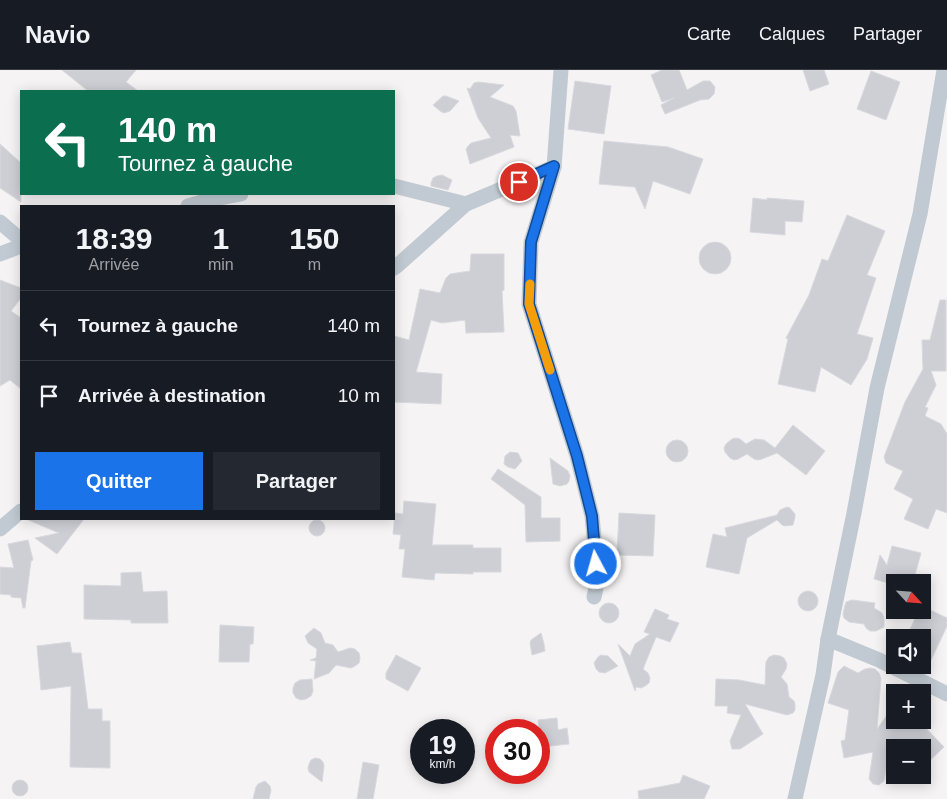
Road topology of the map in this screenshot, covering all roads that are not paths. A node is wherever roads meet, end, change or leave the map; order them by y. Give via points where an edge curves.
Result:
1 (561, 70) edge
2 (944, 70) edge
3 (554, 166) junction
4 (395, 186) edge
5 (236, 195) edge
6 (466, 204) junction
7 (192, 205) edge
8 (0, 222) edge
9 (20, 239) edge
10 (20, 246) edge
11 (0, 254) edge
12 (395, 267) edge
13 (20, 512) edge
14 (0, 529) edge
15 (594, 597) dead end
16 (828, 639) junction
17 (947, 694) edge
18 (796, 799) edge

1 - 3 street
2 - 16 street via 920,214 878,388
3 - 6 street
3 - 15 street via 531,242 529,304 577,456 592,516 598,579
4 - 6 street
5 - 7 street
6 - 12 street
8 - 9 street
10 - 11 street
13 - 14 street
16 - 17 street
16 - 18 street

